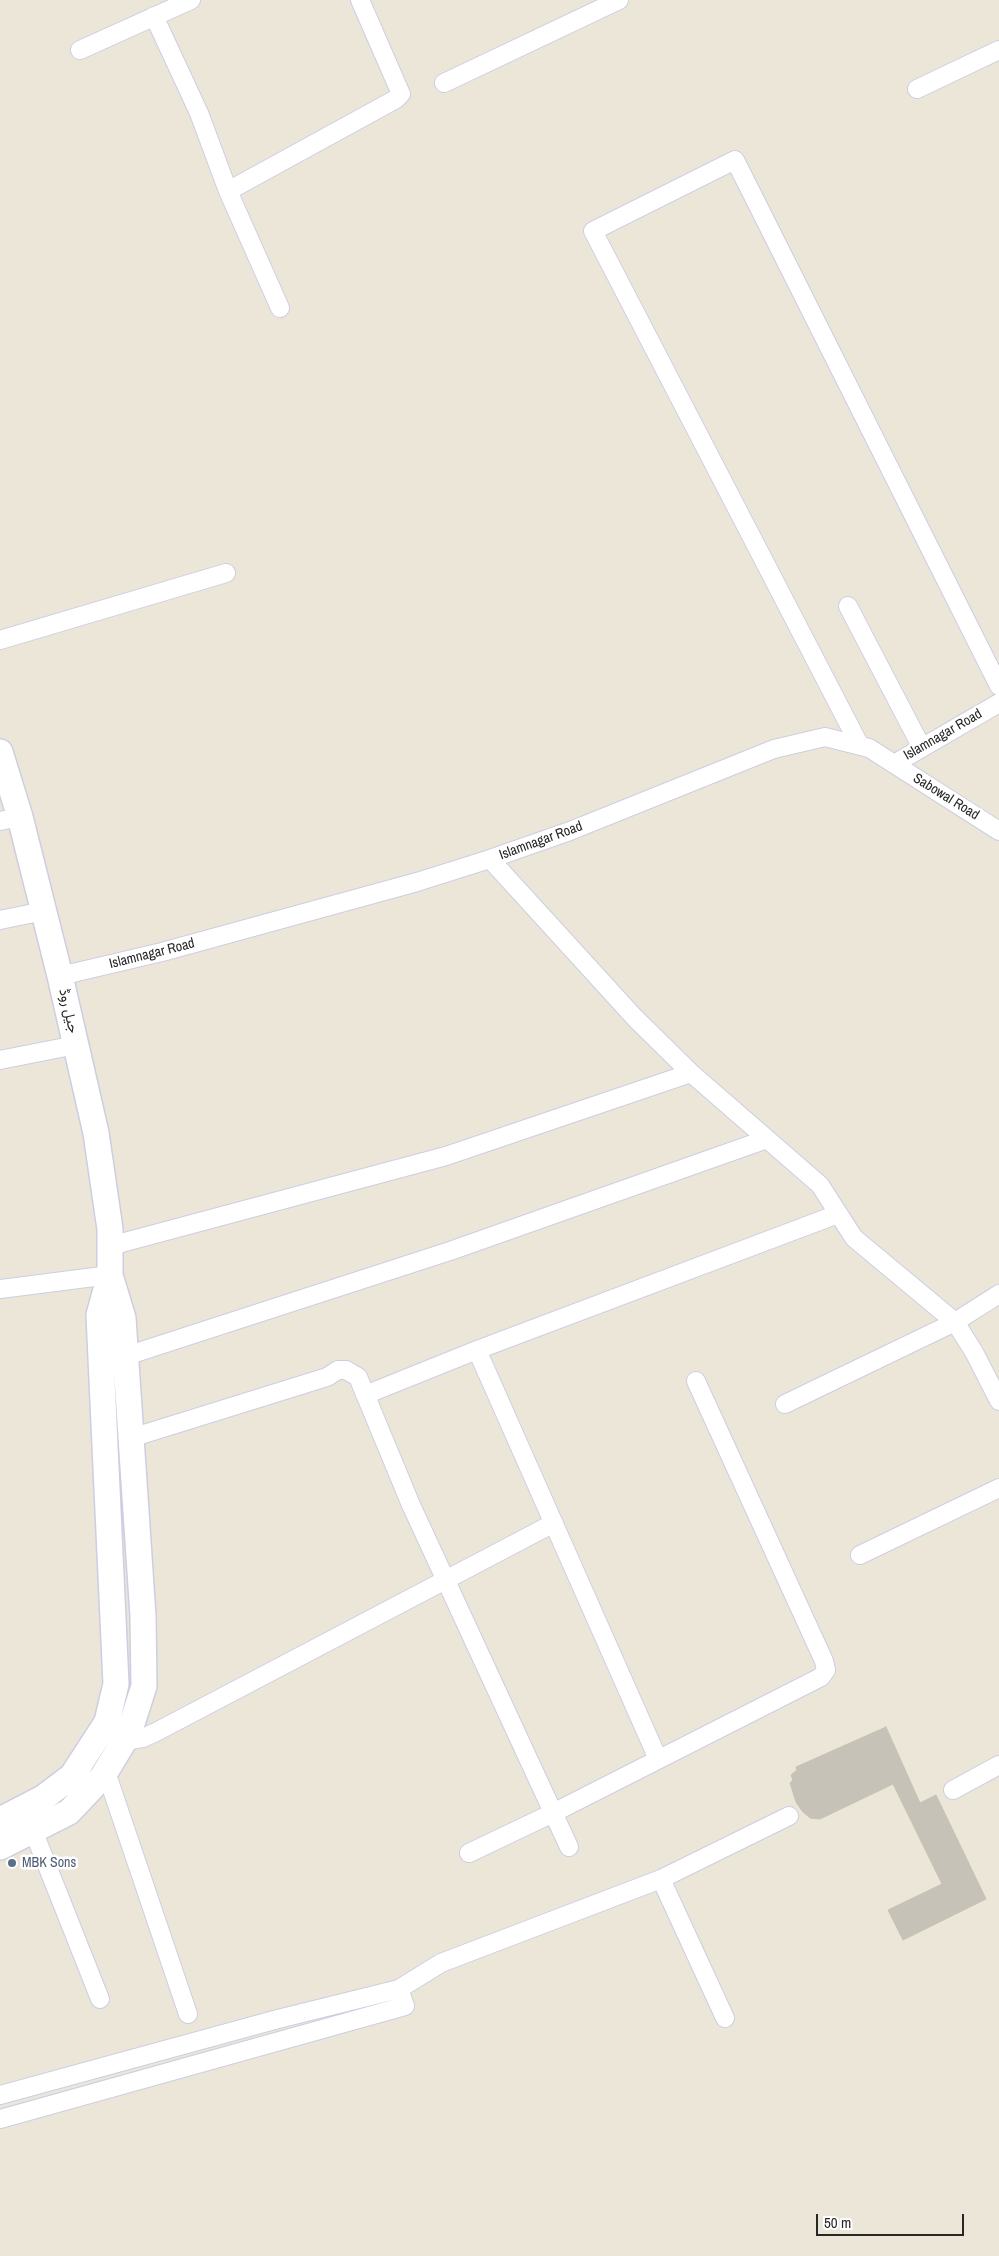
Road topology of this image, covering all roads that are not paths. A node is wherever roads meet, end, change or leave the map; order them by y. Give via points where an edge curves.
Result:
1 (191, 0) edge
2 (360, 0) edge
3 (619, 0) edge
4 (154, 16) junction
5 (80, 50) dead end
6 (999, 50) edge
7 (444, 84) dead end
8 (917, 89) dead end
9 (228, 191) junction
10 (280, 308) dead end
11 (226, 573) dead end
12 (848, 606) dead end
13 (0, 640) edge
14 (999, 686) edge
15 (999, 703) edge
16 (860, 746) junction
17 (922, 748) junction
18 (0, 752) edge
19 (894, 764) junction
20 (10, 819) edge
21 (999, 831) edge
22 (490, 859) junction
23 (44, 911) junction
24 (0, 920) edge
25 (60, 976) junction
26 (76, 1045) junction
27 (0, 1060) edge
28 (691, 1073) junction
29 (767, 1139) junction
30 (838, 1214) junction
31 (110, 1246) junction
32 (110, 1275) junction
33 (0, 1289) edge
34 (999, 1294) edge
35 (954, 1322) junction
36 (477, 1350) junction
37 (126, 1356) junction
38 (696, 1381) dead end
39 (365, 1395) junction
40 (999, 1401) edge
41 (785, 1404) dead end
42 (131, 1438) junction
43 (999, 1488) edge
44 (554, 1523) junction
45 (860, 1555) dead end
46 (446, 1580) junction
47 (90, 1750) junction
48 (114, 1758) junction
49 (658, 1759) junction
50 (999, 1765) edge
51 (953, 1790) dead end
52 (553, 1813) junction
53 (789, 1816) dead end
54 (0, 1820) edge
55 (34, 1830) junction
56 (0, 1847) edge
57 (568, 1847) dead end
58 (469, 1853) dead end
59 (660, 1879) junction
60 (399, 1989) junction
61 (100, 1999) dead end
62 (188, 2014) dead end
63 (725, 2018) dead end
64 (0, 2095) edge
65 (0, 2119) edge

1 - 4 street
2 - 9 street via 401,94
3 - 7 street
4 - 5 street
4 - 9 street via 199,113
6 - 8 street
9 - 10 street
11 - 13 street
12 - 17 street
14 - 16 street via 735,160 593,231
15 - 17 street, Islamnagar Road
16 - 19 street, Islamnagar Road
16 - 22 street, Islamnagar Road via 825,737 774,748 570,831
17 - 19 street, Islamnagar Road
18 - 20 main road, جیل روڈ
19 - 21 street, Sabowal Road
20 - 23 main road, جیل روڈ
22 - 25 street, Islamnagar Road via 162,952
22 - 28 street via 635,1018
23 - 24 street
23 - 25 main road, جیل روڈ
25 - 26 main road, جیل روڈ
26 - 27 street
26 - 31 main road, جیل روڈ via 96,1133
28 - 29 street
28 - 31 street via 446,1156
29 - 30 street via 820,1186
29 - 37 street via 450,1251
30 - 35 street via 854,1238
30 - 36 street
31 - 32 main road, جیل روڈ
32 - 33 street
32 - 37 main road via 123,1318
32 - 47 main road via 99,1315 116,1684 107,1722
34 - 35 street
35 - 40 street via 974,1352
35 - 41 street
36 - 39 street
36 - 44 street
37 - 42 main road
38 - 49 street via 826,1670 821,1677
39 - 42 street via 358,1377 346,1370 338,1370 327,1377
39 - 46 street
42 - 48 main road via 143,1616 144,1686 129,1733
43 - 45 street
44 - 46 street
44 - 49 street
46 - 48 street via 143,1738
46 - 52 street
47 - 48 main road
47 - 54 main road via 72,1776 43,1798
48 - 55 main road via 69,1812
48 - 62 street
49 - 52 street
50 - 51 street
52 - 57 street
52 - 58 street
53 - 59 street
55 - 56 main road
55 - 61 street
59 - 60 street via 441,1963
59 - 63 street
60 - 64 street
60 - 65 street via 405,2006

